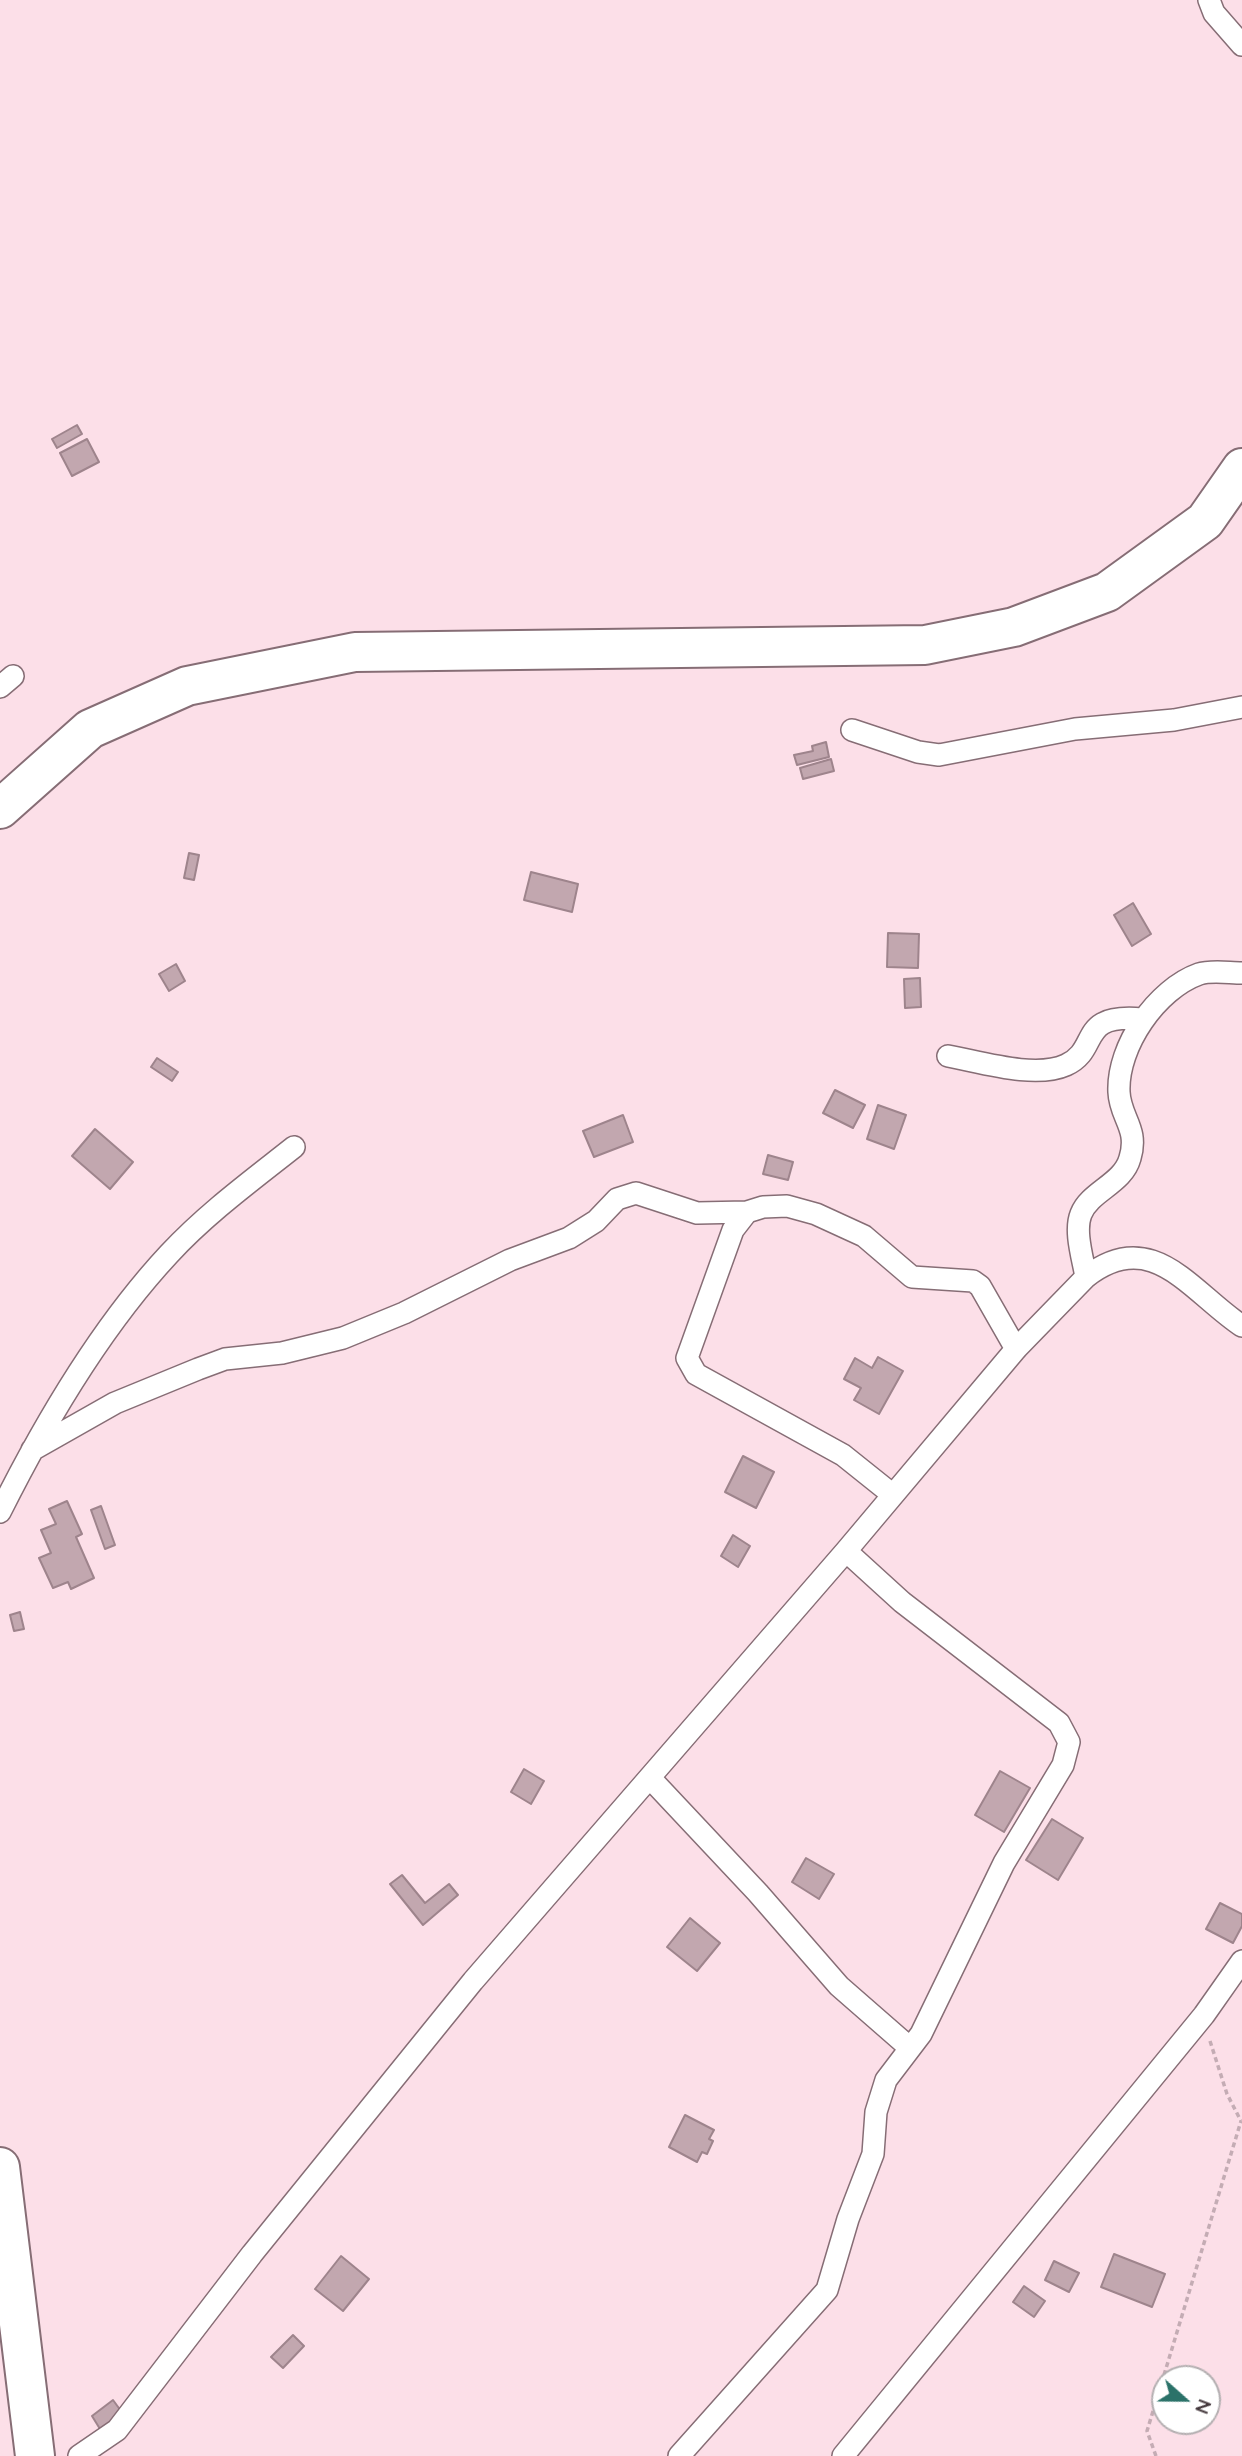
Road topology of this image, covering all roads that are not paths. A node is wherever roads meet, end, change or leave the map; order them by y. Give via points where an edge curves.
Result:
1 (1209, 0) edge
2 (1242, 45) edge
3 (1242, 468) edge
4 (1242, 707) edge
5 (852, 730) dead end
6 (0, 808) edge
7 (1242, 973) edge
8 (1142, 1019) junction
9 (948, 1056) dead end
10 (294, 1147) dead end
11 (747, 1212) junction
12 (1086, 1277) junction
13 (1242, 1326) edge
14 (1016, 1349) junction
15 (32, 1450) junction
16 (893, 1495) junction
17 (0, 1511) edge
18 (846, 1551) junction
19 (650, 1778) junction
20 (1242, 1961) edge
21 (910, 2048) junction
22 (0, 2167) edge
23 (35, 2456) edge
24 (79, 2456) edge
25 (679, 2456) edge
26 (843, 2456) edge

1 - 2 street via 1214,13
3 - 6 highway via 1205,521 1107,592 1014,627 925,645 355,652 187,686 90,729
4 - 5 street via 1174,720 1075,729 939,755
7 - 8 street via 1200,973 1168,992
8 - 9 street via 1109,1020 1089,1036 1069,1064 1054,1069 1015,1069
8 - 12 street via 1127,1051 1118,1092 1133,1132 1133,1147 1129,1163 1117,1179 1081,1214
10 - 15 street via 207,1216 168,1255 115,1321
11 - 14 street via 787,1206 816,1214 864,1236 907,1275 973,1281
11 - 15 street via 697,1213 636,1193 617,1199 596,1221 569,1238 510,1260 404,1313 343,1338 198,1369 115,1403
11 - 16 street via 733,1230 695,1330 687,1358 691,1366 715,1387 843,1455
12 - 13 street via 1126,1256 1149,1260 1193,1283
12 - 14 street
14 - 16 street
15 - 17 street
16 - 18 street
18 - 19 street
18 - 21 street via 902,1602 1059,1723 1069,1742 1063,1765 1004,1863 921,2035
19 - 21 street via 839,1986
19 - 24 street via 456,2002 117,2430
20 - 26 street via 1204,2015
21 - 25 street via 880,2095 873,2154 827,2290
22 - 23 highway

